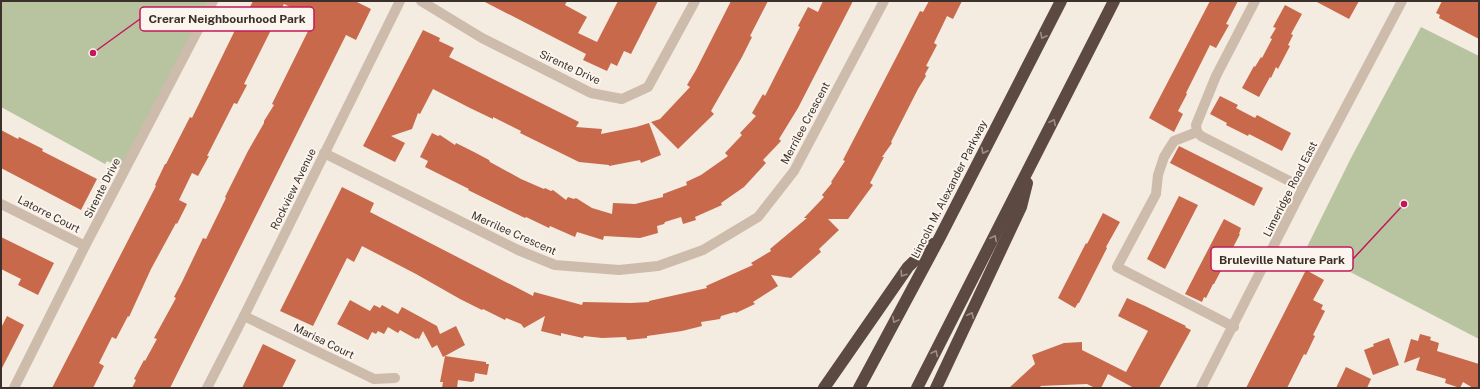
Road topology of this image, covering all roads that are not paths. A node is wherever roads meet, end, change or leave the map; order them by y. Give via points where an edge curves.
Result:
1 (213, 1) edge
2 (400, 1) edge
3 (421, 1) edge
4 (695, 1) edge
5 (884, 1) edge
6 (1061, 1) edge
7 (1114, 1) edge
8 (1255, 1) edge
9 (1402, 1) edge
10 (1197, 132) junction
11 (324, 153) junction
12 (1033, 161) junction
13 (1303, 188) junction
14 (1, 204) edge
15 (940, 237) junction
16 (85, 246) junction
17 (244, 316) junction
18 (1234, 327) junction
19 (395, 378) dead end
20 (14, 388) edge
21 (207, 388) edge
22 (824, 388) edge
23 (859, 388) edge
24 (917, 388) edge
25 (936, 388) edge
26 (1201, 388) edge

1 - 16 street, Sirente Drive
2 - 11 street, Rockview Avenue
3 - 4 street, Sirente Drive via 482,38 591,93 622,99 648,87
5 - 11 street, Merrilee Crescent via 794,170 758,217 703,250 658,266 619,270 555,265 518,250
6 -> 15 highway, Lincoln M. Alexander Parkway
12 -> 7 highway
8 - 10 street via 1216,76 1196,125
9 - 13 street, Limeridge Road East
10 - 13 street
10 - 18 street via 1174,141 1164,157 1158,175 1156,194 1117,267
11 - 17 street, Rockview Avenue
24 -> 12 highway
25 -> 12 highway via 1021,207
13 - 18 street, Limeridge Road East
14 - 16 street, Latorre Court
15 -> 22 highway via 908,267
15 -> 23 highway, Lincoln M. Alexander Parkway
16 - 20 street, Sirente Drive
17 - 19 street, Marisa Court via 374,379
17 - 21 street, Rockview Avenue
18 - 26 street, Limeridge Road East

